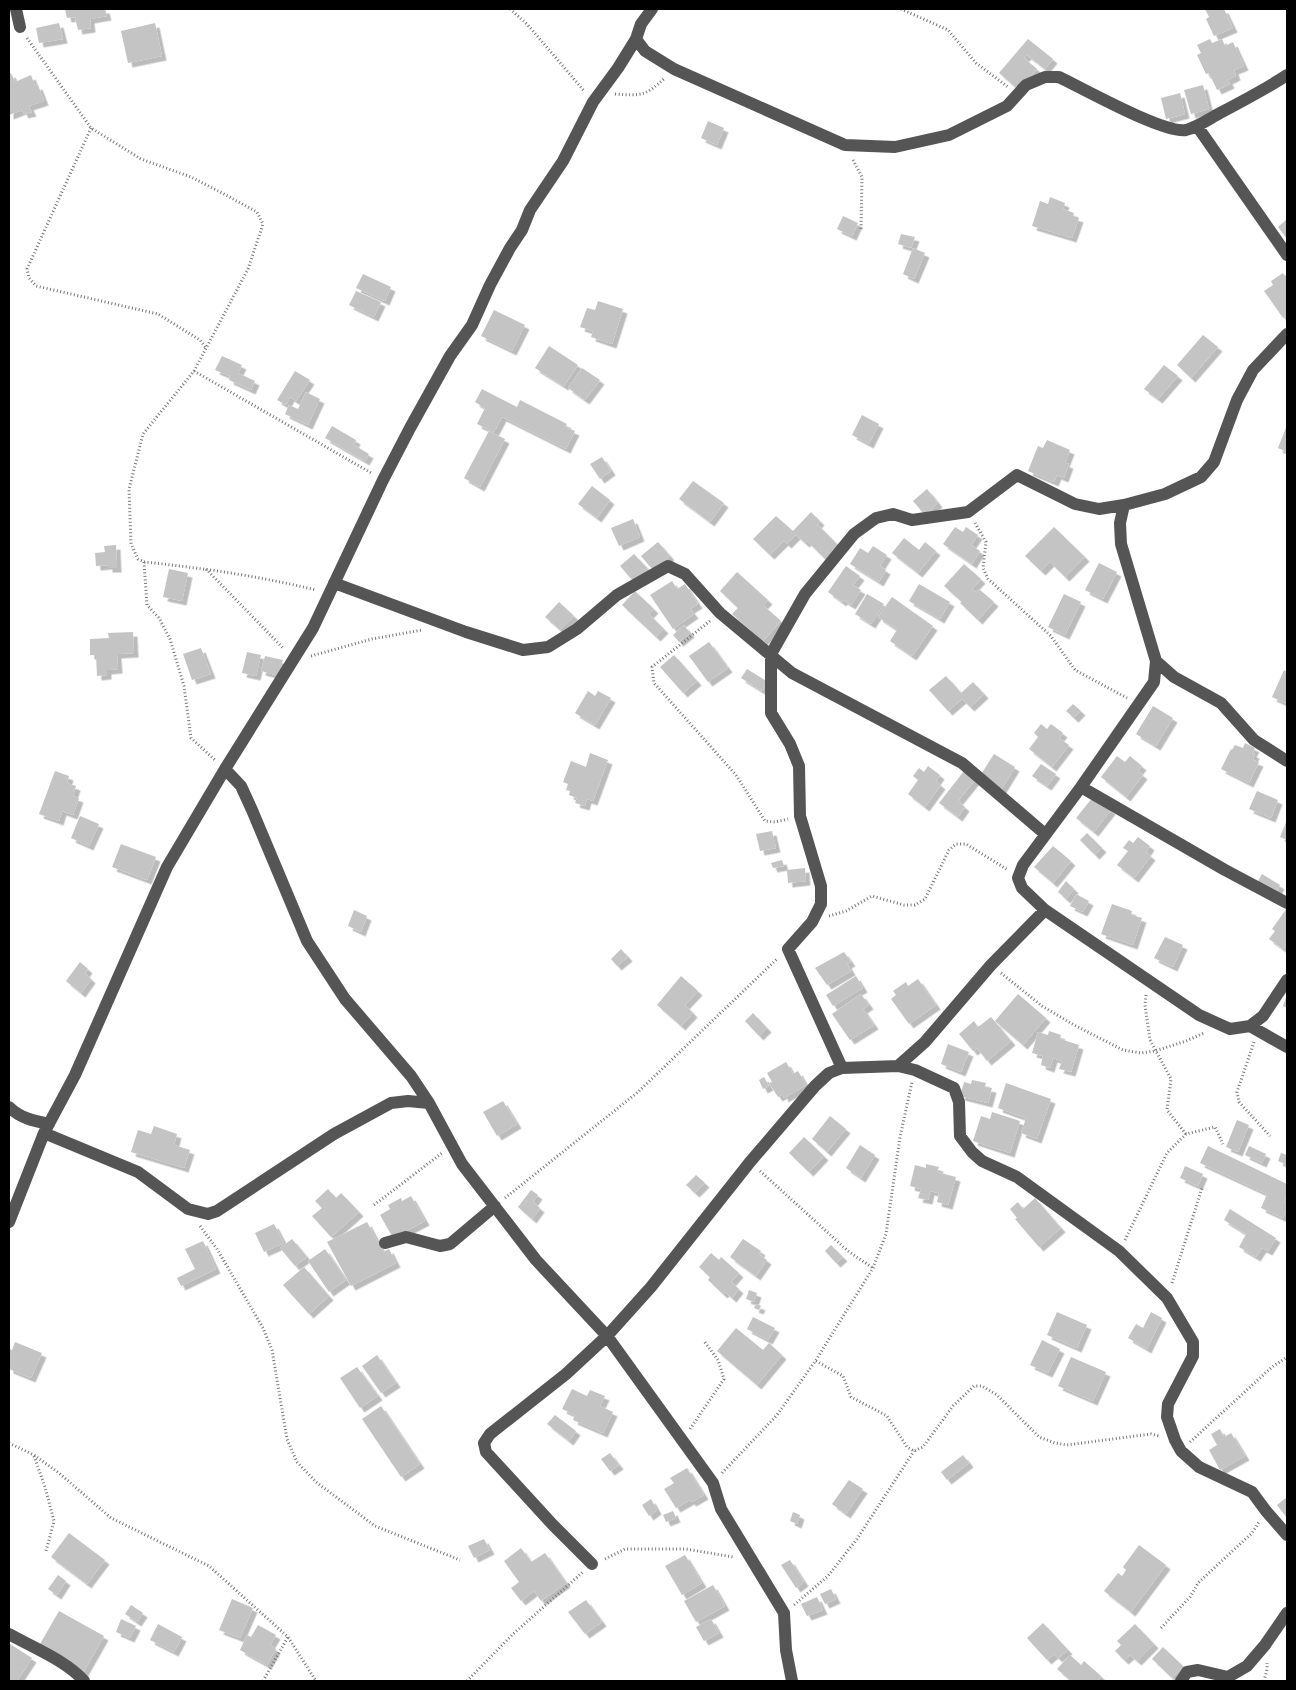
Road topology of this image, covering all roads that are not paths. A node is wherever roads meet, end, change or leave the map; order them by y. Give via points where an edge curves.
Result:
1 (16, 9) edge
2 (652, 9) edge
3 (20, 27) road end
4 (636, 39) junction
5 (1287, 75) edge
6 (1196, 126) junction
7 (1287, 255) edge
8 (1287, 334) edge
9 (1124, 505) junction
10 (332, 588) junction
11 (771, 654) junction
12 (1156, 660) junction
13 (1287, 762) edge
14 (225, 769) junction
15 (1081, 787) junction
16 (1045, 834) junction
17 (1287, 903) edge
18 (1045, 910) junction
19 (1287, 980) edge
20 (1254, 1029) junction
21 (1287, 1048) edge
22 (898, 1066) junction
23 (842, 1068) junction
24 (429, 1102) junction
25 (9, 1107) edge
26 (47, 1129) junction
27 (495, 1206) junction
28 (9, 1222) edge
29 (385, 1243) dead end
30 (607, 1336) junction
31 (1287, 1535) edge
32 (592, 1564) road end
33 (1287, 1613) edge
34 (9, 1634) edge
35 (84, 1681) edge
36 (792, 1681) edge
37 (1181, 1681) edge

1 - 3 street
2 - 4 street via 641,24
4 - 6 street via 645,51 674,69 845,145 895,146 950,135 1007,106 1026,84 1045,77 1059,77 1172,129
4 - 10 street via 596,98 563,161 530,210 472,325 410,428
5 - 6 street
6 - 7 street
8 - 9 street via 1253,370 1237,400 1214,462 1201,477 1165,494
9 - 11 street via 1099,509 1075,504 1017,475 968,512 912,520 893,514 876,518 854,534 806,594
9 - 12 street via 1120,523 1121,544
10 - 11 street via 523,650 548,647 577,629 617,595 668,566 685,574 720,613
10 - 14 street via 313,628
11 - 16 street via 792,673 962,763
11 - 23 street via 771,713 790,744 798,766 800,816 821,886 821,904 812,922 788,949
12 - 13 street via 1174,677 1220,702 1254,740
12 - 15 street via 1154,682
14 - 24 street via 244,794 307,941 345,999
14 - 26 street via 167,868 75,1075
15 - 16 street
15 - 17 street
16 - 18 street via 1023,865 1018,878 1022,888
18 - 20 street via 1199,1015 1230,1029
18 - 22 street via 991,965 925,1042
19 - 20 street
20 - 21 street
22 - 23 street
22 - 31 street via 954,1088 959,1102 960,1136 972,1152 982,1161 1017,1177 1119,1251 1167,1298 1193,1342 1193,1356 1168,1404 1167,1417 1178,1445 1198,1467 1252,1492
23 - 30 street via 829,1073 815,1086
24 - 26 street via 391,1103 334,1134 208,1214 188,1209 138,1172
24 - 27 street via 462,1164
25 - 26 street
26 - 28 street
27 - 29 street via 450,1244 440,1246 406,1237
27 - 30 street via 536,1260
30 - 32 street via 566,1374 490,1434 484,1443 486,1452
30 - 36 street via 713,1483 722,1509 784,1613
33 - 37 street via 1247,1666 1228,1677 1198,1670 1188,1672
34 - 35 street via 66,1665

